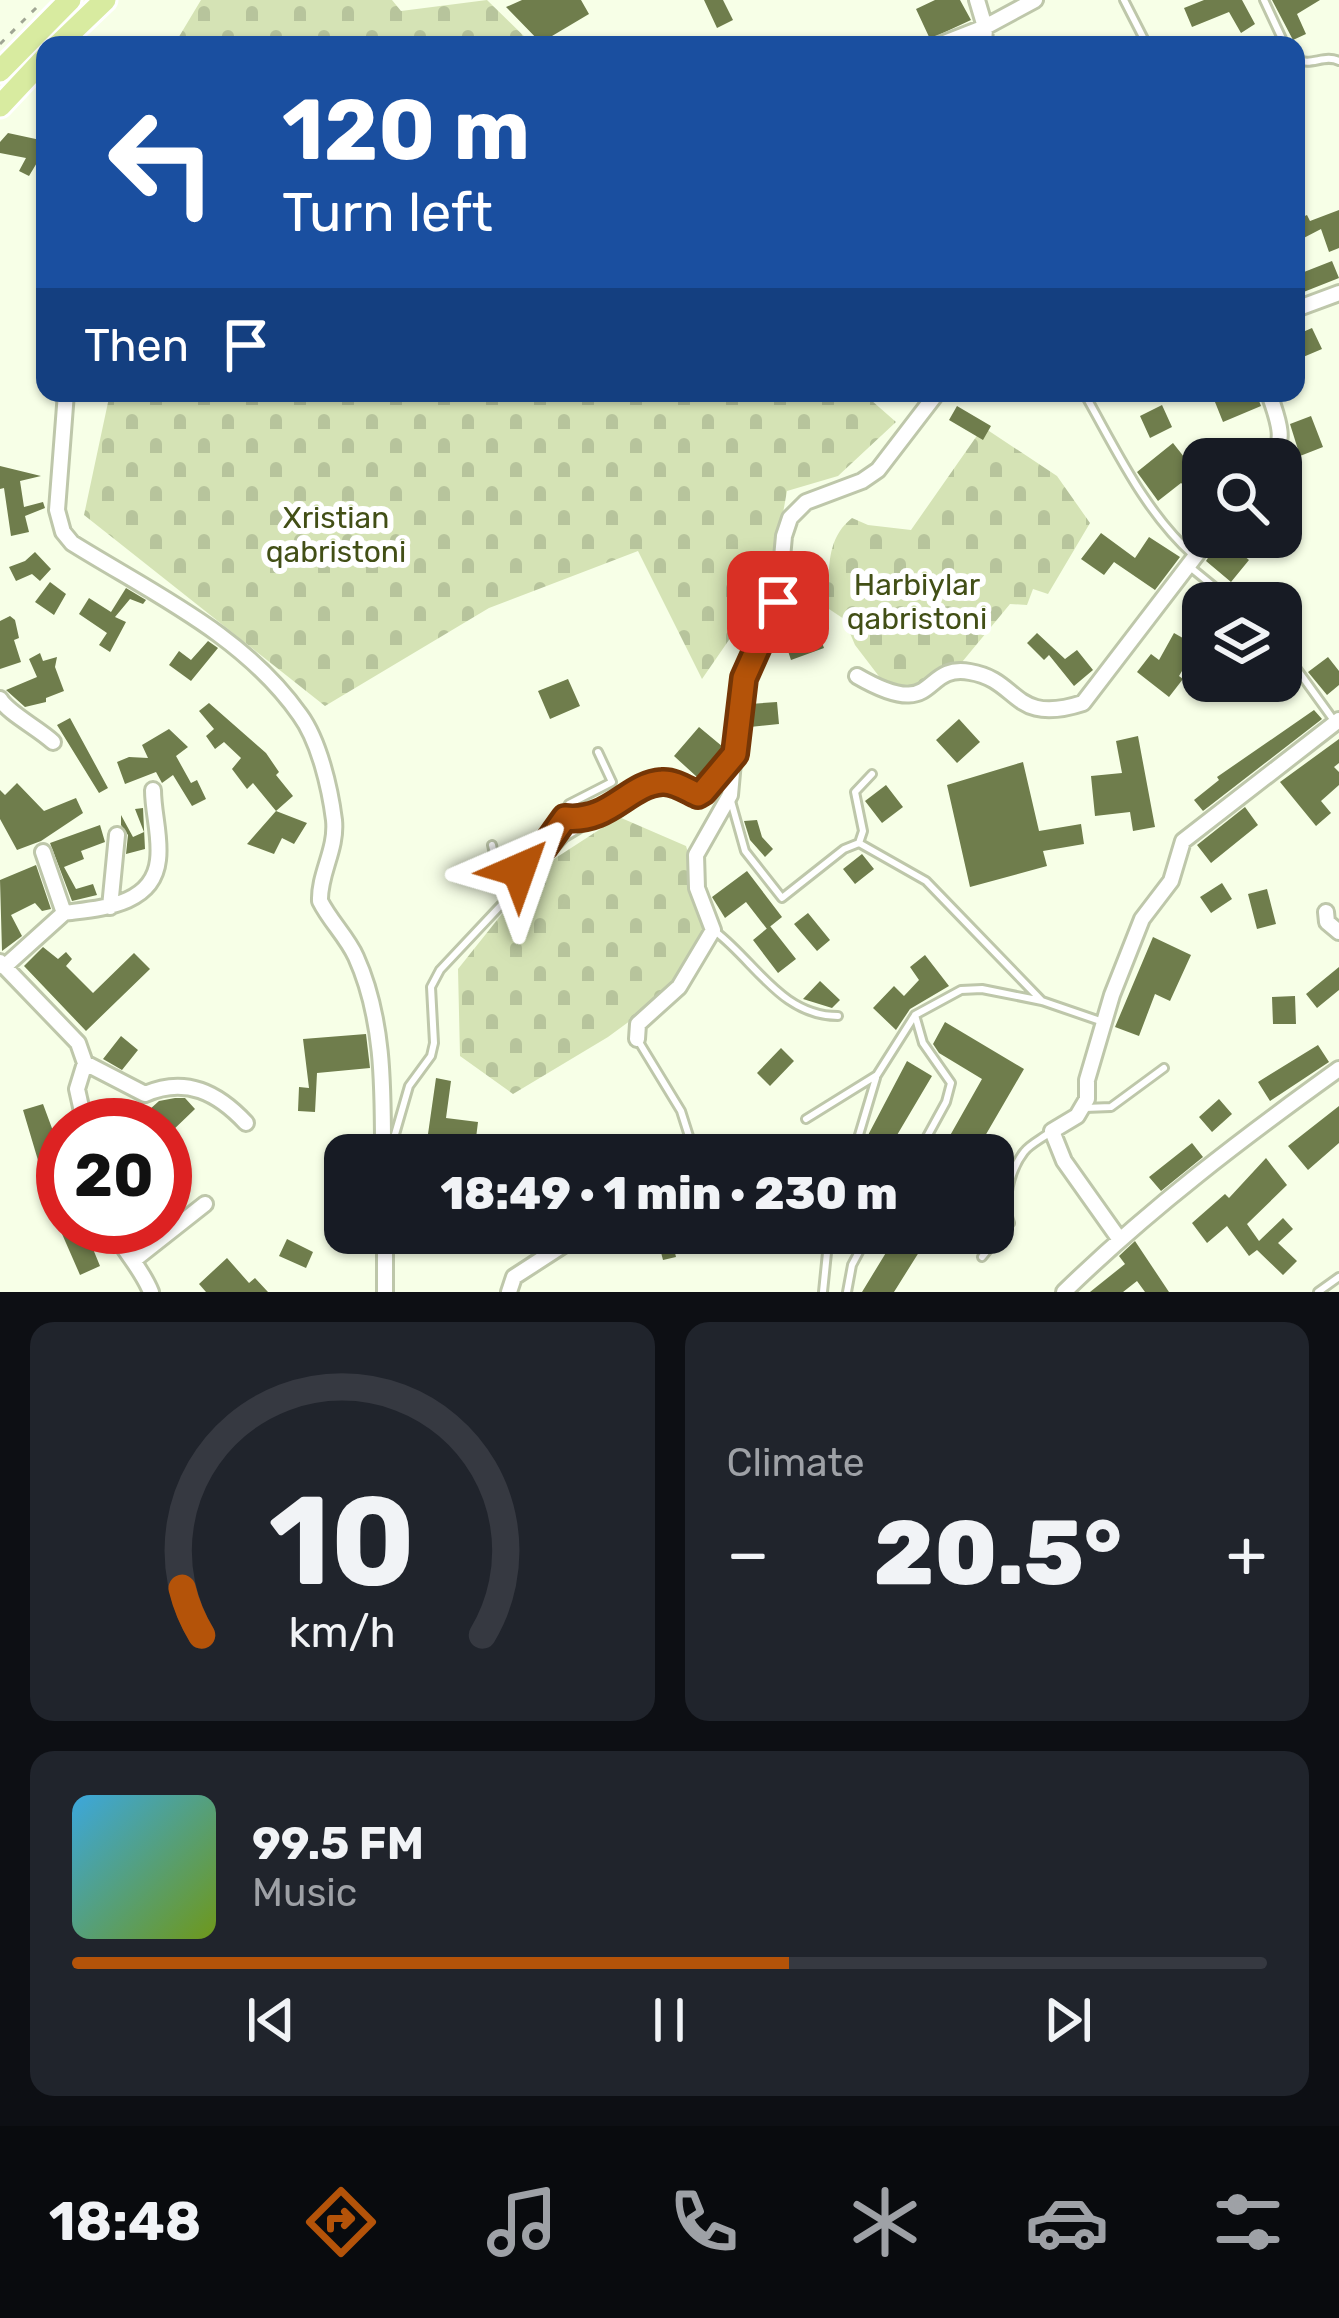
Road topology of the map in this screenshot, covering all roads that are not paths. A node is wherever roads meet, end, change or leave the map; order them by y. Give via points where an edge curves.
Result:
1 (70, 0) edge
2 (105, 0) edge
3 (977, 0) edge
4 (1035, 0) edge
5 (1124, 0) edge
6 (1264, 0) edge
7 (985, 28) junction
8 (67, 36) edge
9 (963, 36) edge
10 (985, 36) edge
11 (1142, 36) edge
12 (1282, 36) edge
13 (1339, 61) edge
14 (1305, 62) edge
15 (36, 68) edge
16 (0, 71) edge
17 (0, 106) edge
18 (1339, 293) edge
19 (1305, 306) edge
20 (64, 402) edge
21 (930, 402) edge
22 (1089, 402) edge
23 (1272, 402) edge
24 (1279, 438) edge
25 (1193, 558) edge
26 (1191, 561) junction
27 (1212, 582) edge
28 (1302, 675) edge
29 (857, 676) dead end
30 (0, 699) edge
31 (1337, 721) edge
32 (53, 742) dead end
33 (598, 752) dead end
34 (735, 754) junction
35 (872, 774) dead end
36 (153, 790) dead end
37 (730, 795) junction
38 (565, 818) junction
39 (591, 819) junction
40 (117, 836) dead end
41 (859, 843) junction
42 (492, 845) dead end
43 (43, 852) dead end
44 (110, 907) junction
45 (1326, 912) dead end
46 (64, 913) junction
47 (713, 930) junction
48 (1339, 932) edge
49 (2, 964) edge
50 (1042, 1001) junction
51 (915, 1015) junction
52 (838, 1016) dead end
53 (1102, 1022) junction
54 (637, 1039) joint
55 (86, 1063) junction
56 (1164, 1068) dead end
57 (1339, 1069) edge
58 (877, 1075) junction
59 (79, 1098) edge
60 (1082, 1108) junction
61 (806, 1119) dead end
62 (246, 1123) dead end
63 (1052, 1131) junction
64 (385, 1134) edge
65 (393, 1134) edge
66 (688, 1134) edge
67 (859, 1134) edge
68 (928, 1134) edge
69 (205, 1204) dead end
70 (1120, 1240) junction
71 (127, 1254) edge
72 (385, 1254) edge
73 (549, 1254) edge
74 (827, 1254) edge
75 (858, 1254) edge
76 (982, 1257) dead end
77 (134, 1261) junction
78 (1339, 1277) edge
79 (152, 1292) edge
80 (385, 1292) edge
81 (509, 1292) edge
82 (823, 1292) edge
83 (847, 1292) edge
84 (1065, 1292) edge
85 (1318, 1292) edge

1 - 16 main road
2 - 8 main road
3 - 7 street
4 - 7 street
5 - 11 lane
6 - 12 lane
7 - 9 street
7 - 10 street
13 - 14 lane
15 - 17 main road
18 - 19 street
20 - 64 street via 57,510 63,532 209,626 260,670 310,735 334,834 320,902 357,958 382,1052
21 - 34 street via 878,470 806,502 790,518 778,602 744,678
22 - 26 lane via 1147,504
23 - 24 street
25 - 26 street
26 - 27 lane
26 - 29 street via 1075,706 1027,707 970,672 907,697
28 - 31 lane
30 - 32 street
31 - 53 street via 1183,841 1172,881 1142,919
33 - 38 lane via 612,782 569,804
34 - 37 street
34 - 39 lane via 698,795 655,783
35 - 41 lane via 855,792
36 - 44 street via 155,874 144,890
37 - 41 lane via 745,851 782,898
37 - 47 street via 696,855 697,888
38 - 39 lane
38 - 42 lane via 519,870 496,863
39 - 65 lane via 537,864 440,970 431,987 431,1056 409,1086
40 - 44 street
41 - 50 lane via 926,880
43 - 46 street
44 - 46 street
45 - 48 street
46 - 49 street
47 - 52 lane via 771,988 813,1016
47 - 54 street via 679,987 638,1024
49 - 55 street via 78,1043
50 - 51 lane via 961,990
50 - 53 lane
51 - 58 lane
51 - 68 lane via 923,1043 951,1082
53 - 60 street
54 - 66 lane
55 - 59 street
55 - 62 street via 145,1094 167,1084 221,1096
56 - 60 lane via 1111,1107
57 - 70 street
58 - 61 lane
58 - 67 lane
60 - 63 street
63 - 70 street
63 - 76 lane via 1025,1150 1005,1210 1010,1223
69 - 77 street
70 - 84 street
71 - 77 street
72 - 80 street
73 - 81 street via 514,1277
74 - 82 lane
75 - 83 lane
77 - 79 street
78 - 85 lane

